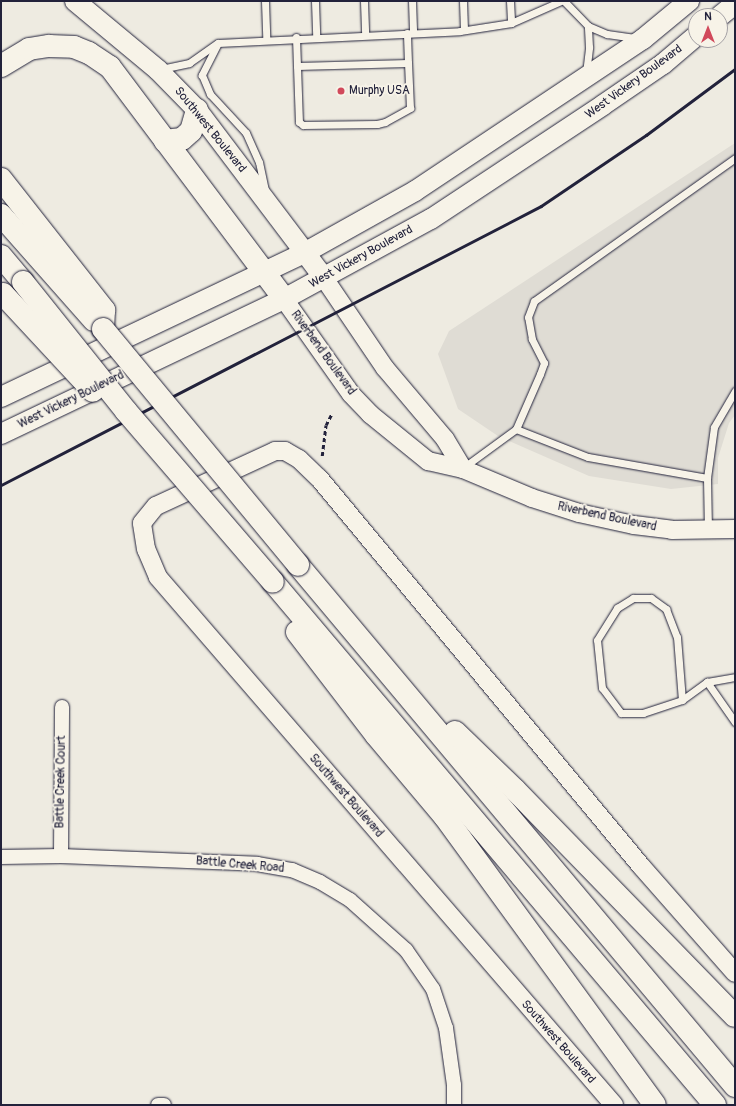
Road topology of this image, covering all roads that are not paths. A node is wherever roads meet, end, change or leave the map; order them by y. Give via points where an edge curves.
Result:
1 (75, 1) edge
2 (265, 1) edge
3 (315, 1) edge
4 (364, 1) edge
5 (412, 1) edge
6 (463, 1) edge
7 (510, 1) edge
8 (561, 1) edge
9 (564, 1) edge
10 (689, 1) edge
11 (511, 23) junction
12 (588, 26) junction
13 (464, 30) junction
14 (410, 33) junction
15 (365, 35) junction
16 (316, 36) junction
17 (296, 37) junction
18 (266, 39) junction
19 (644, 39) junction
20 (218, 43) junction
21 (688, 43) edge
22 (408, 63) junction
23 (1, 66) edge
24 (297, 66) junction
25 (158, 70) junction
26 (585, 79) junction
27 (197, 110) junction
28 (165, 141) junction
29 (735, 158) edge
30 (1, 178) edge
31 (268, 203) junction
32 (1, 215) edge
33 (306, 252) junction
34 (1, 256) edge
35 (263, 272) junction
36 (68, 278) junction
37 (324, 278) junction
38 (2, 293) edge
39 (284, 298) junction
40 (735, 391) edge
41 (1, 397) edge
42 (126, 411) junction
43 (516, 429) junction
44 (1, 434) edge
45 (463, 469) junction
46 (707, 478) junction
47 (735, 529) edge
48 (708, 530) junction
49 (312, 581) junction
50 (273, 582) junction
51 (735, 677) edge
52 (707, 682) junction
53 (682, 700) junction
54 (62, 707) dead end
55 (735, 722) edge
56 (61, 856) junction
57 (1, 857) edge
58 (735, 973) edge
59 (735, 1016) edge
60 (735, 1086) edge
61 (158, 1105) edge
62 (164, 1105) edge
63 (454, 1105) edge
64 (614, 1105) edge
65 (655, 1105) edge
66 (715, 1105) edge

1 - 25 main road, Southwest Boulevard
2 - 18 lane
3 - 16 lane
4 - 15 lane
5 - 14 lane
6 - 13 lane
7 - 11 lane
8 - 11 lane
9 - 12 lane
10 - 19 main road
11 - 13 lane
12 - 19 lane via 607,34
12 - 26 lane via 589,47
13 - 14 lane
14 - 15 lane
14 - 22 lane
15 - 16 lane
16 - 17 lane
17 - 18 lane
17 - 24 lane
18 - 20 lane
19 - 26 main road
20 - 25 lane via 189,63
20 - 31 lane via 202,75 210,94 246,133 259,162
21 - 37 main road, West Vickery Boulevard via 627,89 431,219
22 - 24 lane
22 - 24 lane via 410,108 377,124 303,125 299,122
23 - 28 highway via 29,49 48,46 74,47 89,53 110,67
25 - 27 main road, Southwest Boulevard
26 - 33 main road via 415,192
27 - 28 highway via 191,131 182,138
27 - 31 main road, Southwest Boulevard
28 - 35 highway
29 - 43 lane via 534,301 528,317 532,339 544,363
30 - 36 highway
31 - 33 main road, Southwest Boulevard
32 - 36 highway
33 - 35 main road
33 - 37 main road, Southwest Boulevard
34 - 42 highway, bridge
35 - 39 highway
35 - 41 main road
36 - 49 highway, bridge via 104,310 103,330
37 - 39 main road, West Vickery Boulevard
37 - 45 street via 385,368 445,439
38 - 42 highway, bridge via 100,398
39 - 44 main road, West Vickery Boulevard
39 - 45 street, Riverbend Boulevard via 351,394 370,414 428,461
40 - 46 lane via 714,427
42 - 50 highway, bridge
43 - 45 lane
43 - 46 lane via 588,457
45 - 48 street, Riverbend Boulevard via 532,498 579,513 634,525 672,530
46 - 48 lane
47 - 48 street, Riverbend Boulevard
49 - 59 highway via 340,606 460,737
49 - 60 highway
50 - 65 highway via 278,608 376,735 445,816
50 - 66 highway
51 - 52 lane
52 - 53 lane
52 - 55 lane
53 - 53 lane via 678,637 666,609 650,598 633,598 616,608 597,640 602,688 621,712 644,712
54 - 56 street, Battle Creek Court
56 - 57 street, Battle Creek Road
56 - 63 street, Battle Creek Road via 257,864 292,870 320,882 350,900 406,950 433,990 446,1028 454,1085
58 - 64 street, Southwest Boulevard via 641,866 319,478 299,459 285,451 275,451 156,506 142,524 146,548 158,577
61 - 62 street

